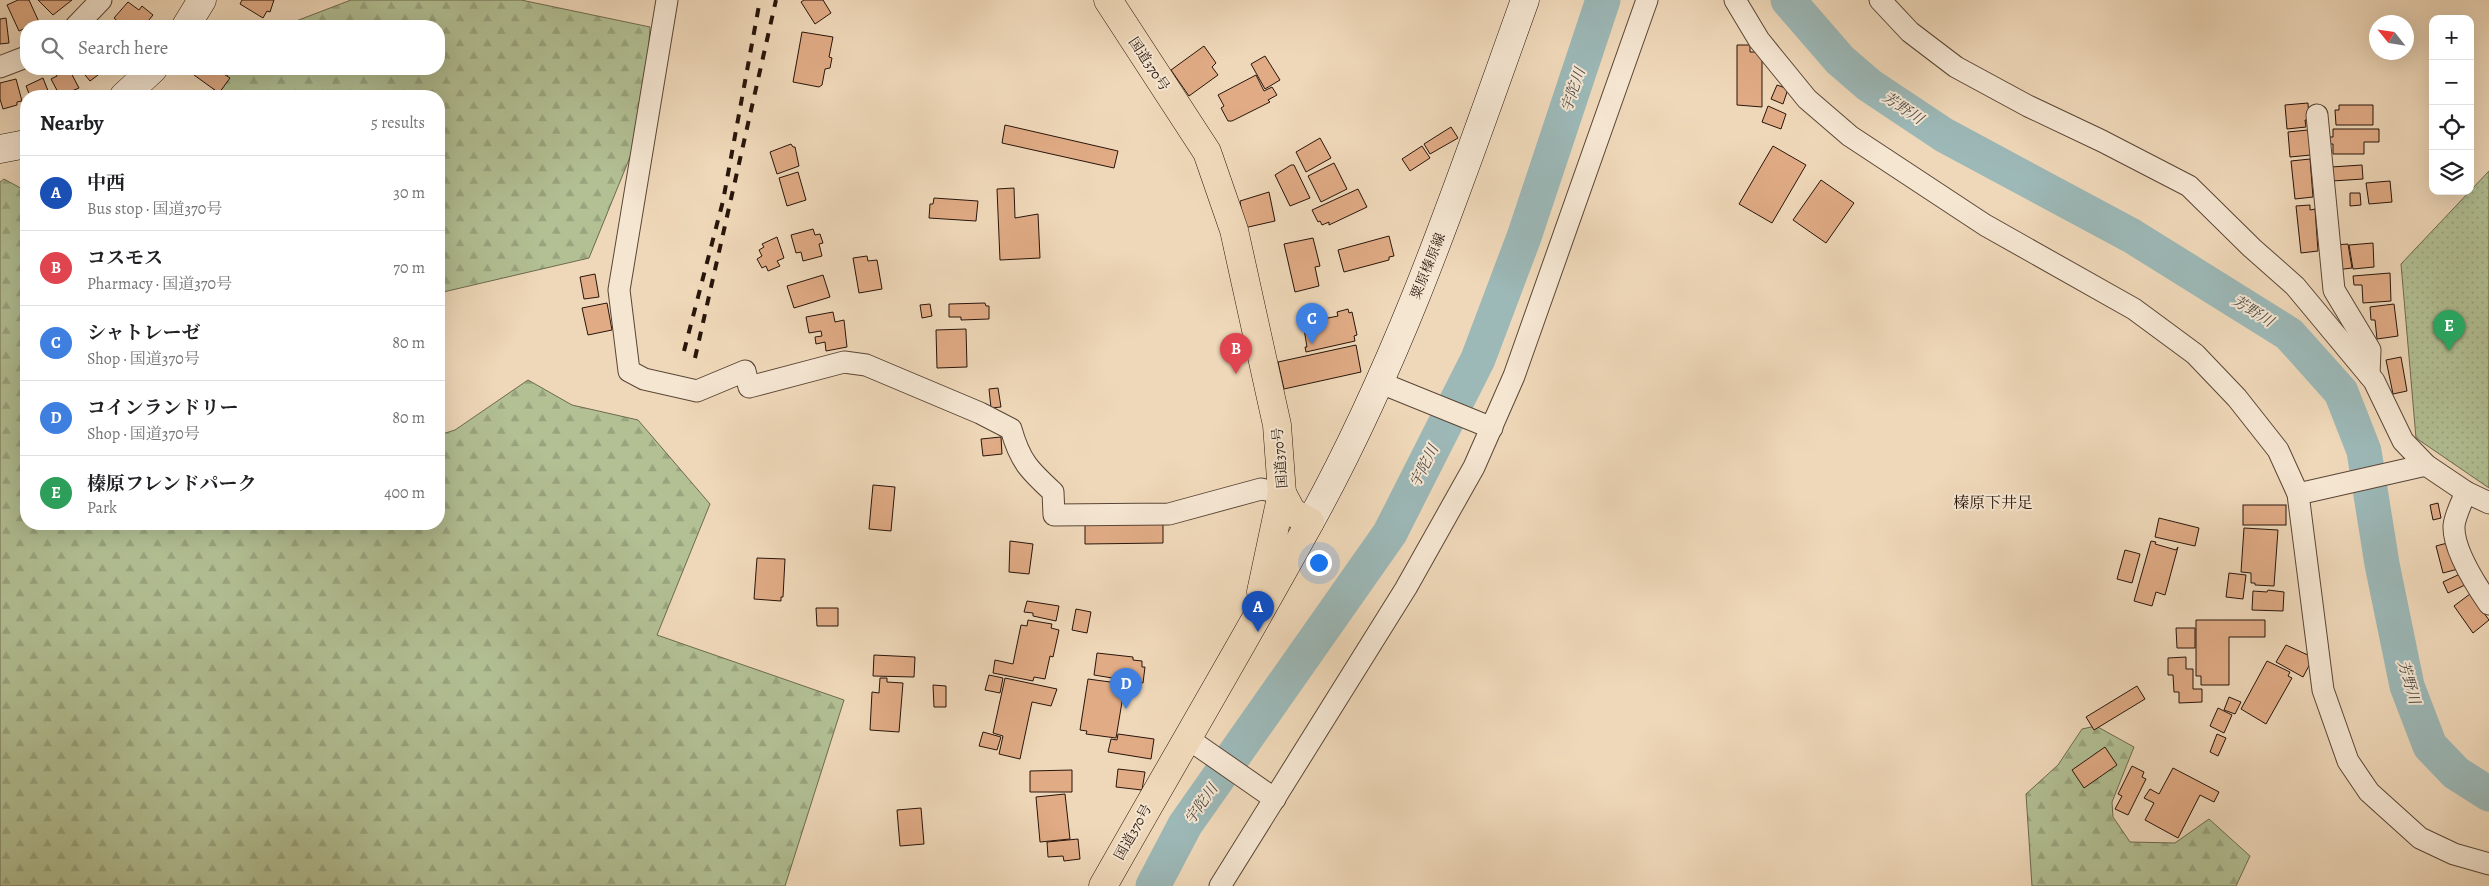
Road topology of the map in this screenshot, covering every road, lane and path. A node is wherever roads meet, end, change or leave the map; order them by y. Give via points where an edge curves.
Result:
1 (102, 0) edge
2 (202, 0) edge
3 (667, 0) edge
4 (1108, 0) edge
5 (1525, 0) edge
6 (1647, 0) edge
7 (1735, 0) edge
8 (1880, 0) edge
9 (82, 20) edge
10 (190, 20) edge
11 (20, 59) edge
12 (0, 67) edge
13 (147, 75) edge
14 (130, 90) edge
15 (2317, 115) dead end
16 (20, 145) edge
17 (0, 149) edge
18 (2370, 375) junction
19 (1381, 383) junction
20 (1488, 427) junction
21 (2426, 465) junction
22 (2306, 492) junction
23 (2466, 492) junction
24 (1282, 493) junction
25 (2489, 503) edge
26 (1310, 522) junction
27 (2489, 604) edge
28 (1247, 637) junction
29 (1192, 742) junction
30 (1272, 797) junction
31 (2489, 864) edge
32 (1103, 886) edge
33 (1220, 886) edge

1 - 9 street
2 - 10 main road
3 - 24 street via 619,290 629,371 644,379 697,391 745,371 749,387 844,362 866,365 980,413 1011,430 1028,469 1053,492 1054,515 1169,514 1261,489
4 - 24 highway, 国道370号 via 1207,152 1234,230 1273,406
5 - 19 main road, 粟原榛原線 via 1446,220
6 - 20 street via 1514,376
7 - 22 street via 1759,40 1807,99 1850,136 1985,225 2134,309 2195,354 2237,398
8 - 18 street via 1910,32 1956,67 2188,186 2296,286
11 - 12 street
13 - 14 main road
15 - 18 street via 2334,290 2370,350
16 - 17 main road
18 - 21 street via 2403,441
19 - 20 street
19 - 26 main road, 粟原榛原線 via 1342,465
20 - 30 street via 1474,467 1406,588
21 - 22 street
21 - 23 street
22 - 31 street via 2323,690 2348,761 2369,792 2420,838 2454,854
23 - 25 street
23 - 27 street via 2454,525 2457,543 2474,582
24 - 26 highway, 国道370号 via 1292,512
24 - 28 highway via 1266,575
26 - 28 highway, 国道370号
28 - 29 highway, 国道370号
29 - 30 street
29 - 32 highway, 国道370号
30 - 33 street

